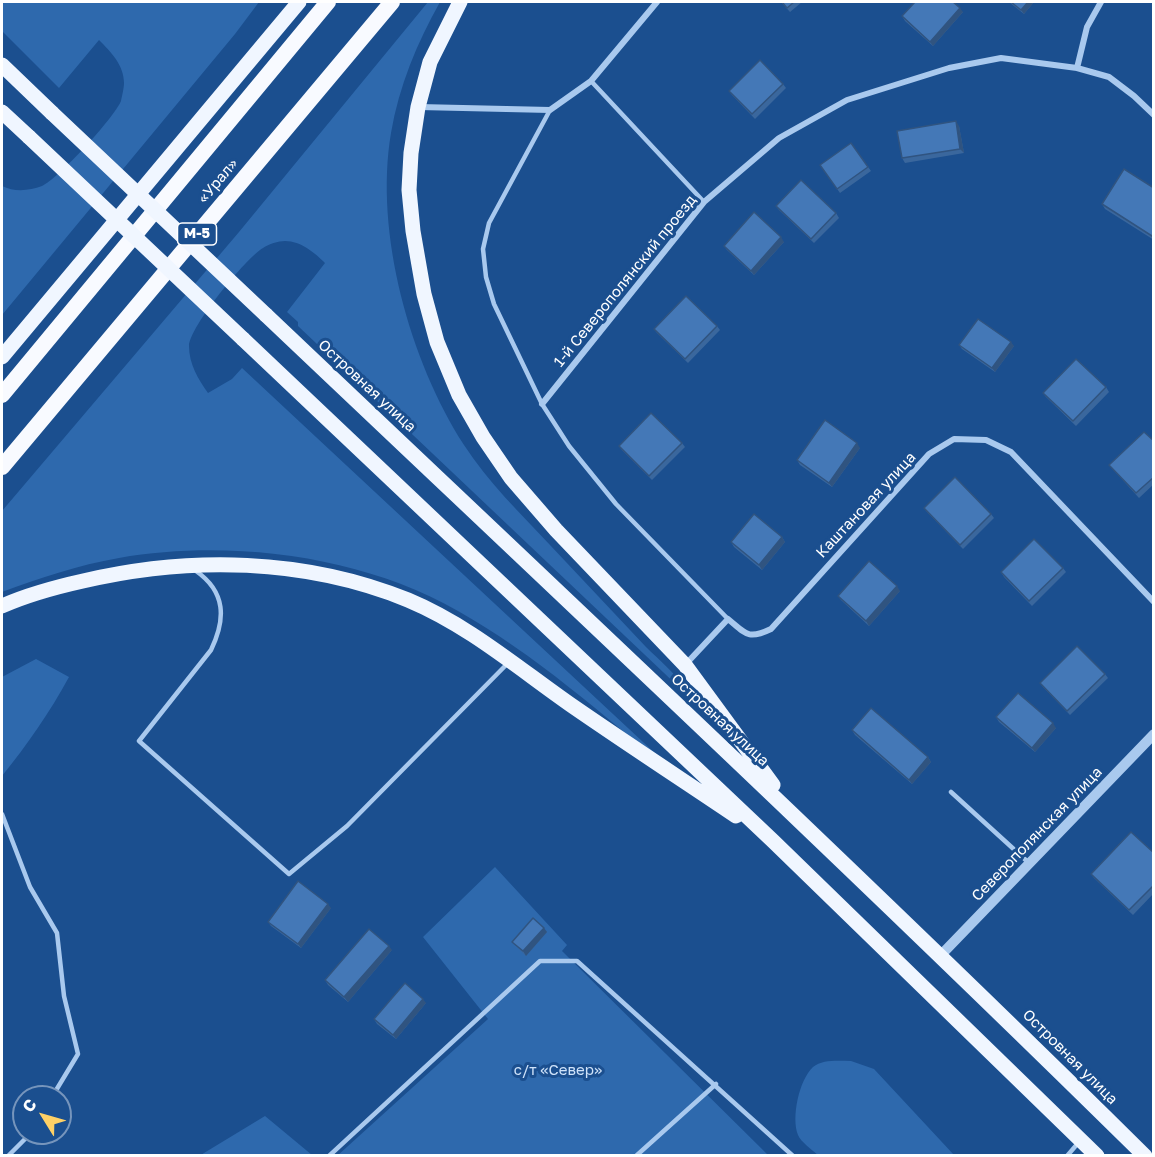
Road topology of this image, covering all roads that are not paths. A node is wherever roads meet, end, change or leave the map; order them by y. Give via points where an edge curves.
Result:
1 (328, 2) edge
2 (392, 2) edge
3 (460, 2) edge
4 (657, 2) edge
5 (1101, 2) edge
6 (297, 3) edge
7 (2, 65) edge
8 (1077, 68) junction
9 (591, 81) junction
10 (418, 107) junction
11 (550, 110) junction
12 (2, 112) edge
13 (1154, 116) edge
14 (704, 202) junction
15 (2, 357) edge
16 (2, 395) edge
17 (542, 404) junction
18 (2, 467) edge
19 (188, 566) junction
20 (1154, 602) edge
21 (2, 606) edge
22 (728, 619) junction
23 (511, 660) junction
24 (685, 665) junction
25 (1154, 734) edge
26 (951, 792) dead end
27 (2, 814) edge
28 (796, 816) junction
29 (773, 841) junction
30 (1029, 863) junction
31 (941, 955) junction
32 (716, 1084) junction
33 (59, 1085) edge
34 (1081, 1140) junction
35 (329, 1155) edge
36 (636, 1155) edge
37 (794, 1155) edge
38 (1067, 1155) edge
39 (1097, 1155) edge
40 (1145, 1155) edge

1 - 16 highway, «Урал»
2 - 18 highway, «Урал» / М-5
3 - 10 main road via 430,62
4 - 9 street
5 - 8 street via 1088,27
6 - 15 main road
7 - 28 main road, Островная улица, bridge
8 - 13 street, 1-й Северополянский проезд via 1109,77
8 - 14 street, 1-й Северополянский проезд via 1001,58 949,68 847,100 779,138
9 - 11 street
9 - 14 lane
10 - 11 street
10 - 24 main road via 409,190 413,231 436,342 459,395 519,486
11 - 17 lane via 489,223 483,249 494,304
12 - 29 main road, bridge
14 - 17 street, 1-й Северополянский проезд
17 - 22 lane via 569,446 616,504
19 - 21 main road via 98,577
19 - 23 main road via 270,566 366,586 409,600
19 - 23 lane via 203,576 221,605 218,636 139,741 289,874 347,826
20 - 22 street, Каштановая улица via 1011,452 986,440 954,439 929,453 771,629 757,636 745,634
22 - 24 street
23 - 29 main road
24 - 28 main road
25 - 30 street, Северополянская улица
26 - 30 lane
27 - 33 lane via 30,887 57,933 64,996 78,1054
28 - 31 main road, Островная улица
29 - 34 main road
30 - 31 street, Северополянская улица
31 - 40 main road, Островная улица
32 - 35 lane via 577,961 540,961
32 - 36 lane
32 - 37 lane
34 - 38 lane
34 - 39 main road

